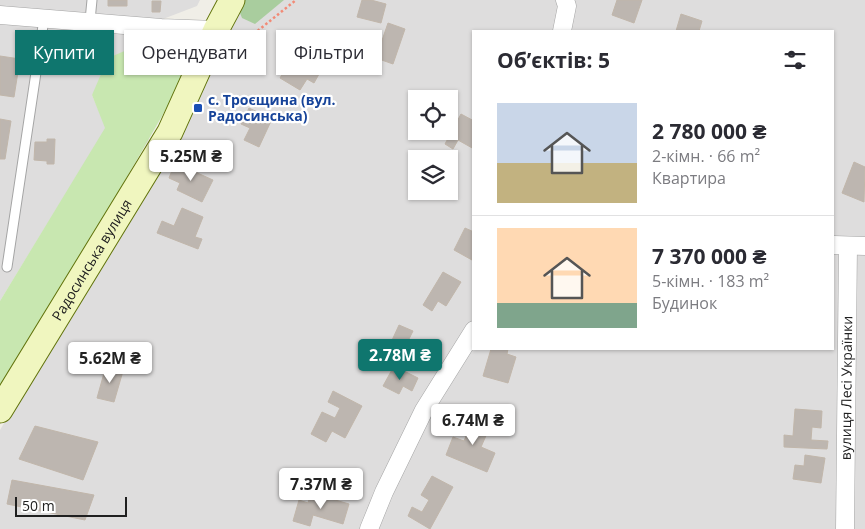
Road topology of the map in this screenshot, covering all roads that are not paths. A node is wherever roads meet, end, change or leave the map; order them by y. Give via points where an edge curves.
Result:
1 (92, 0) edge
2 (232, 0) edge
3 (565, 0) edge
4 (0, 15) edge
5 (44, 18) junction
6 (90, 22) junction
7 (89, 30) edge
8 (216, 30) joint
9 (562, 30) edge
10 (196, 75) edge
11 (849, 245) edge
12 (7, 267) dead end
13 (472, 333) edge
14 (0, 410) edge
15 (369, 529) edge
16 (845, 529) edge

1 - 6 lane
2 - 8 street, Радосинська вулиця
3 - 9 street via 567,6
4 - 5 street
5 - 6 street
5 - 12 lane
6 - 7 lane
6 - 8 street
10 - 14 street, Радосинська вулиця via 170,132
11 - 16 street, вулиця Лесі Українки
13 - 15 street via 424,410

